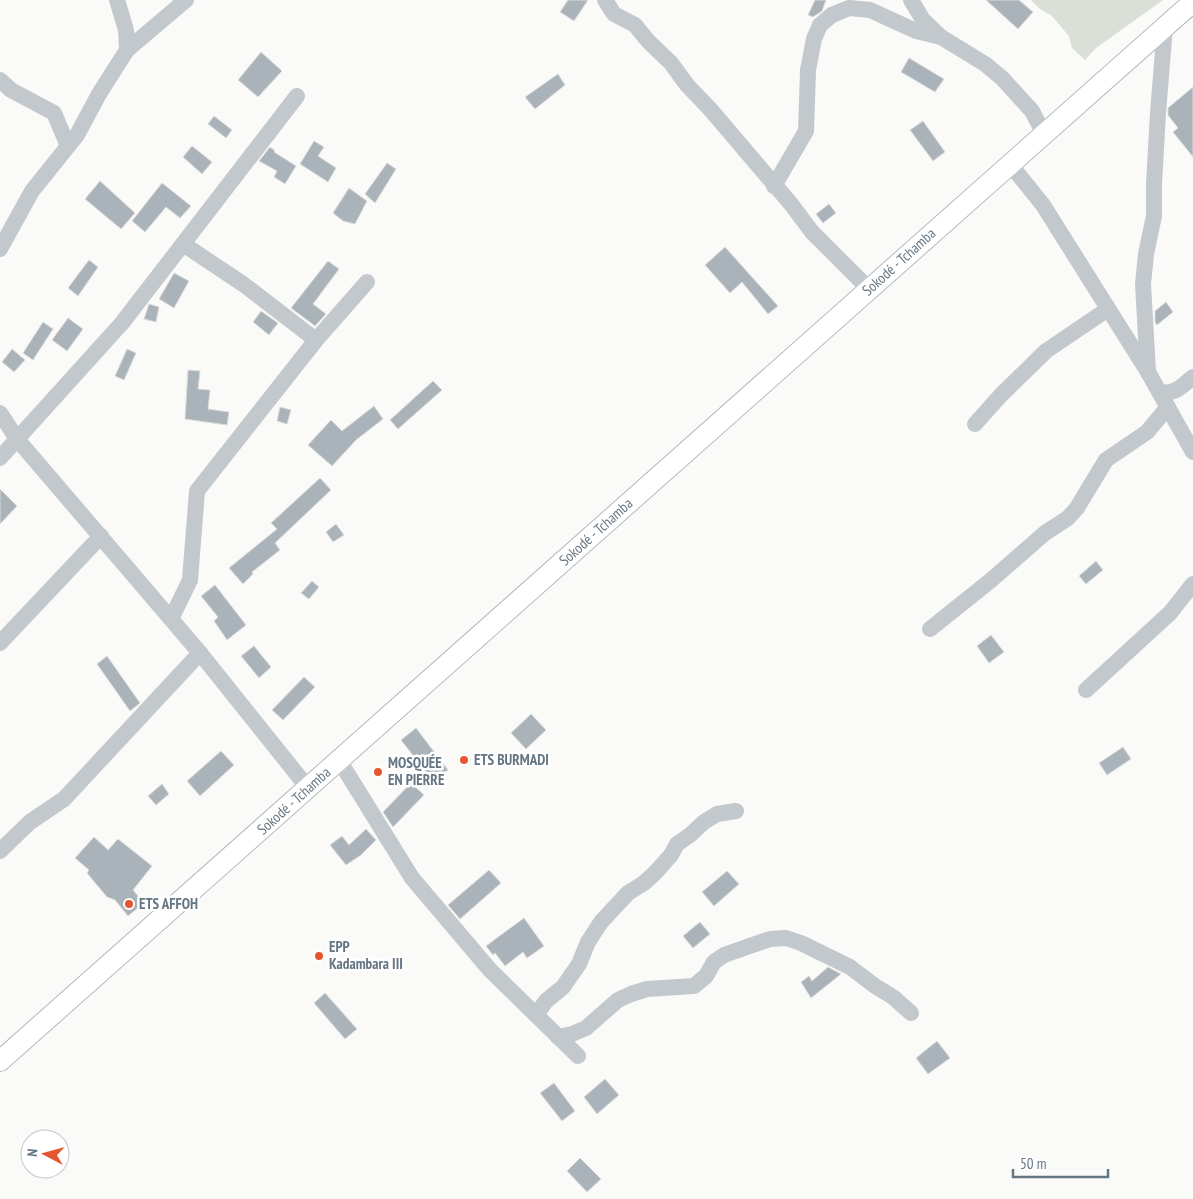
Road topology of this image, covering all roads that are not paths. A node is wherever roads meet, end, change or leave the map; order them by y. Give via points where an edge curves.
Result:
1 (117, 0) edge
2 (186, 0) edge
3 (605, 0) edge
4 (910, 0) edge
5 (1193, 2) edge
6 (172, 6) edge
7 (1165, 26) junction
8 (941, 37) junction
9 (127, 50) junction
10 (0, 80) edge
11 (297, 96) dead end
12 (1044, 134) junction
13 (68, 146) junction
14 (1010, 164) junction
15 (774, 186) junction
16 (183, 244) junction
17 (0, 249) edge
18 (367, 282) dead end
19 (870, 289) junction
20 (1108, 309) junction
21 (316, 340) junction
22 (1148, 372) junction
23 (1193, 377) edge
24 (1164, 399) junction
25 (0, 413) edge
26 (1186, 423) edge
27 (975, 424) dead end
28 (17, 439) junction
29 (1193, 452) edge
30 (0, 458) edge
31 (101, 536) junction
32 (1193, 584) edge
33 (171, 620) junction
34 (930, 629) dead end
35 (0, 643) edge
36 (200, 653) junction
37 (1086, 690) dead end
38 (339, 760) junction
39 (308, 788) junction
40 (736, 811) dead end
41 (0, 851) edge
42 (911, 1013) dead end
43 (536, 1015) junction
44 (558, 1037) junction
45 (578, 1056) dead end
46 (0, 1062) edge

1 - 9 street via 126,30
2 - 6 street
3 - 15 street via 614,14 635,25 671,63
4 - 8 street via 923,20
5 - 7 main road, Sokodé - Tchamba
6 - 9 street
7 - 12 main road, Sokodé - Tchamba
7 - 22 street via 1154,216 1143,284
8 - 12 street via 1002,78 1032,111
8 - 15 street via 916,31 870,10 849,8 832,15 820,25 810,56 806,131
9 - 13 street
10 - 13 street via 54,113
11 - 16 street
12 - 14 main road, Sokodé - Tchamba
13 - 17 street via 32,191
14 - 19 main road, Sokodé - Tchamba
14 - 20 street via 1043,205
15 - 19 street via 812,232
16 - 21 street via 243,284
16 - 28 street via 122,323
18 - 21 street
19 - 38 main road, Sokodé - Tchamba
20 - 22 street
20 - 27 street via 1046,351
21 - 33 street via 197,490 190,580
22 - 24 street
23 - 24 street
24 - 26 street
24 - 34 street via 1147,432 1106,460 1068,518 1045,533
25 - 28 street
26 - 29 street
28 - 30 street
28 - 31 street
31 - 33 street
31 - 35 street
32 - 37 street via 1170,614
33 - 36 street
36 - 39 street
36 - 41 street via 64,799 30,822
38 - 39 main road, Sokodé - Tchamba
38 - 43 street via 412,878 490,970
39 - 46 main road, Sokodé - Tchamba
40 - 43 street via 718,814 704,822 677,844 650,877 628,893 601,922 563,987 546,1001
42 - 44 street via 850,967 801,943 786,938 770,939 724,955 694,986 647,989 631,994 618,1000 586,1028
43 - 44 street
44 - 45 street

